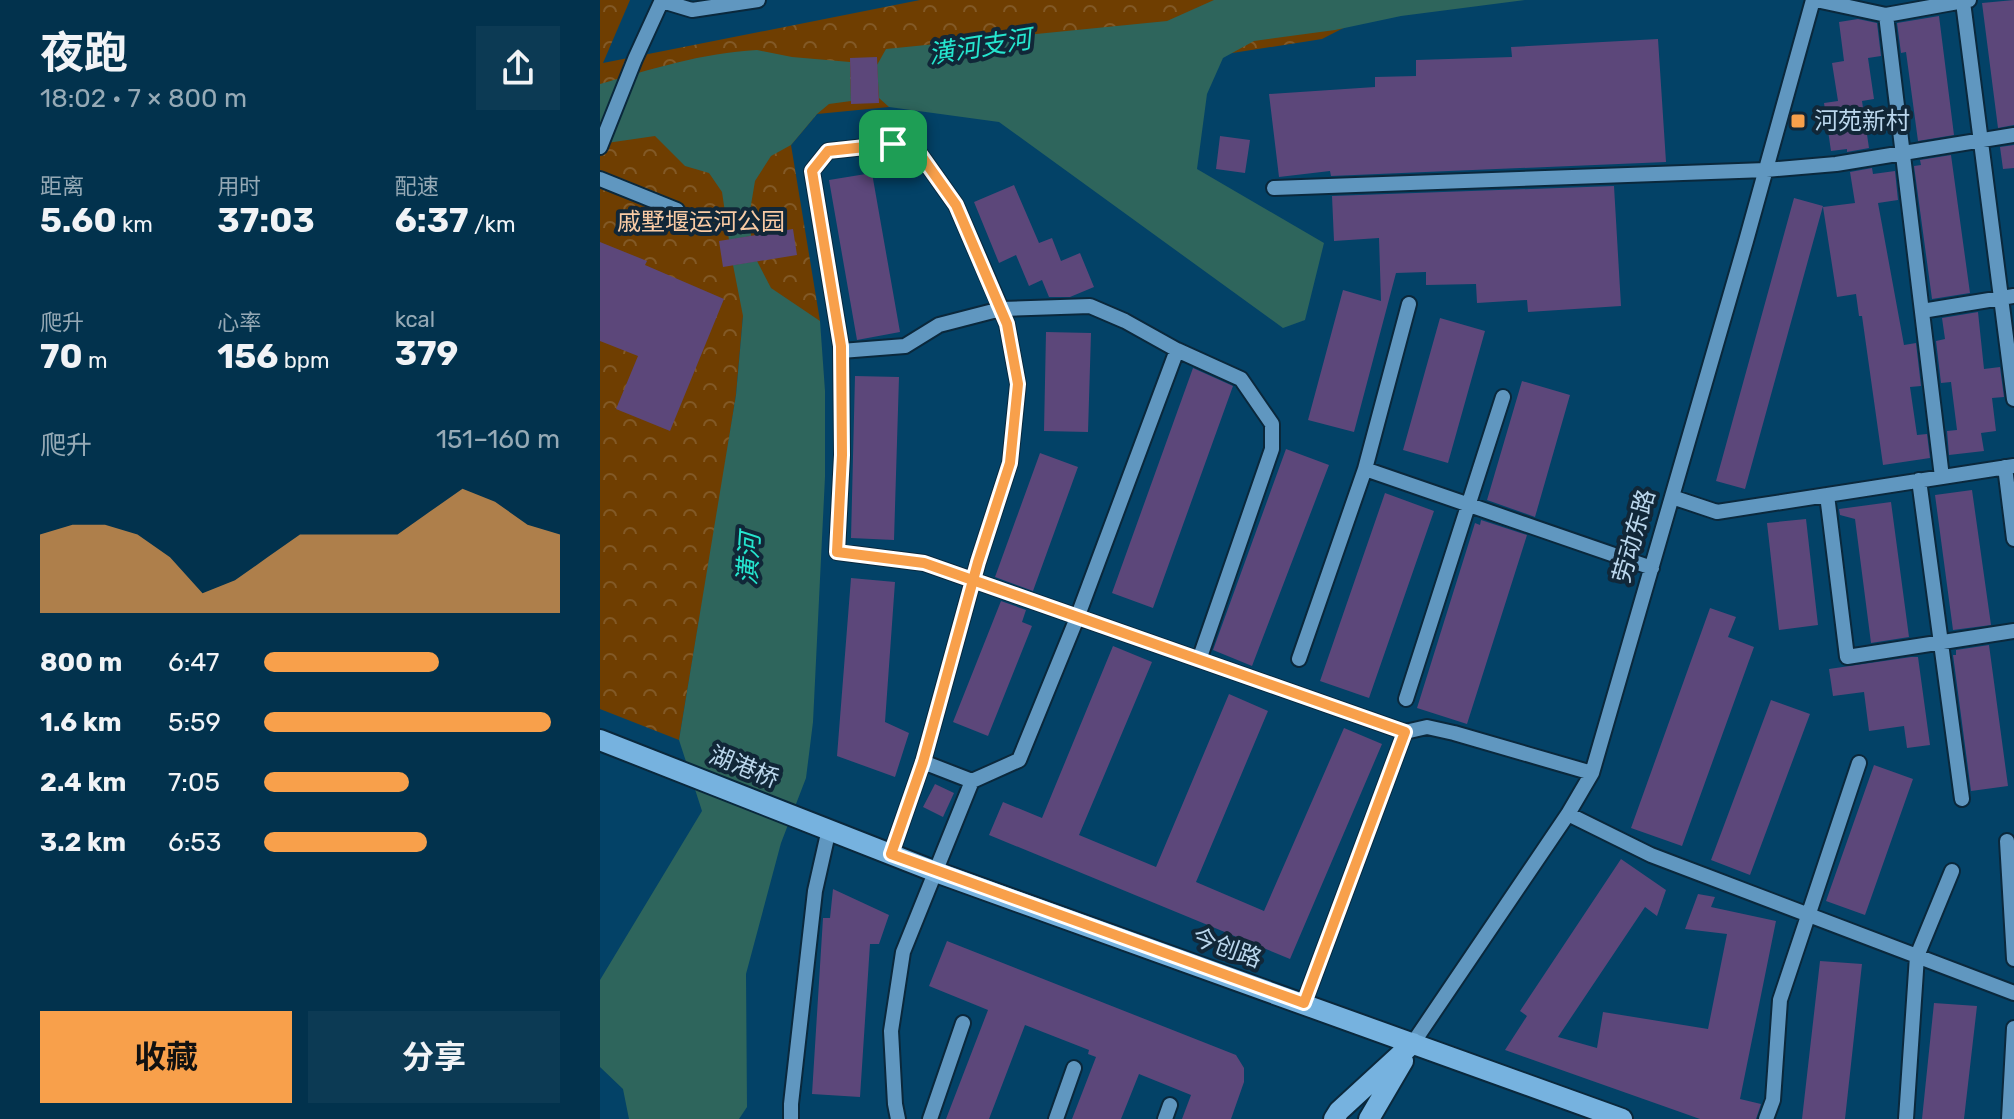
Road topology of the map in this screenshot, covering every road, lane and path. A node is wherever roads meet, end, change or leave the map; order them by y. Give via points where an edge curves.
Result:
1 (662, 0) edge
2 (758, 0) edge
3 (1815, 0) edge
4 (1966, 1) edge
5 (1886, 15) junction
6 (2014, 135) edge
7 (1981, 141) junction
8 (600, 147) edge
9 (1903, 153) junction
10 (1766, 170) junction
11 (600, 179) edge
12 (1274, 188) dead end
13 (677, 210) dead end
14 (2008, 297) edge
15 (1409, 304) dead end
16 (1001, 309) junction
17 (1922, 311) junction
18 (1177, 350) junction
19 (841, 351) junction
20 (1503, 397) dead end
21 (2014, 399) edge
22 (2009, 466) edge
23 (1365, 469) junction
24 (1942, 477) junction
25 (1919, 480) junction
26 (1827, 495) junction
27 (1672, 497) junction
28 (1469, 505) junction
29 (2014, 539) edge
30 (1652, 568) junction
31 (973, 581) junction
32 (1077, 618) junction
33 (2014, 631) edge
34 (1941, 642) junction
35 (1299, 659) dead end
36 (1199, 660) junction
37 (1406, 699) dead end
38 (1405, 732) junction
39 (600, 740) edge
40 (923, 762) junction
41 (1859, 763) dead end
42 (1592, 773) junction
43 (972, 781) junction
44 (1962, 799) dead end
45 (1568, 814) junction
46 (822, 826) junction
47 (2007, 841) dead end
48 (891, 854) junction
49 (1952, 871) dead end
50 (936, 872) junction
51 (1809, 914) junction
52 (1917, 956) junction
53 (2014, 959) edge
54 (2014, 993) edge
55 (1304, 1003) junction
56 (963, 1023) dead end
57 (2014, 1028) edge
58 (1413, 1043) junction
59 (1074, 1068) dead end
60 (898, 1116) edge
61 (791, 1119) edge
62 (911, 1119) edge
63 (930, 1119) edge
64 (1056, 1119) edge
65 (1334, 1119) edge
66 (1369, 1119) edge
67 (1622, 1119) edge
68 (1766, 1119) edge
69 (1906, 1119) edge
70 (2009, 1119) edge

1 - 2 street via 692,10
1 - 8 street
3 - 5 street
3 - 10 street, 劳动东路
4 - 5 street
4 - 7 street
5 - 9 street
6 - 7 street
7 - 9 street
7 - 14 street
9 - 10 street
9 - 17 street
10 - 12 street
10 - 27 street, 劳动东路
11 - 13 street
14 - 17 street
14 - 21 street
15 - 23 street
16 - 18 street via 1090,306
16 - 19 street via 939,325 905,346
16 - 19 street via 956,205 917,150 893,144 828,151 812,171
16 - 31 street via 1018,384 1010,463
17 - 24 street
18 - 32 street
18 - 36 street via 1241,379 1272,424 1272,449
19 - 31 street via 837,552 924,563
20 - 28 street
22 - 24 street
22 - 29 street
23 - 28 street
23 - 35 street
24 - 25 street
25 - 26 street
25 - 34 street
26 - 27 street via 1717,512
26 - 34 street via 1847,657
27 - 30 street, 劳动东路
28 - 30 street
28 - 37 street
30 - 42 street, 劳动东路
31 - 32 street
31 - 40 street
32 - 36 street
32 - 43 street via 1019,760
33 - 34 street
34 - 44 street
36 - 38 street
38 - 42 street via 1427,727
38 - 55 street
39 - 46 main road, 湖港桥
40 - 43 street
40 - 48 street
41 - 51 street
42 - 45 street, 劳动东路
43 - 50 street
45 - 51 street via 1651,855
45 - 58 street, 劳动东路
46 - 48 main road, 今创路
46 - 61 street
47 - 53 street
48 - 50 main road, 今创路
49 - 52 street
50 - 55 main road, 今创路
50 - 60 street via 903,952 891,1031
51 - 52 street
51 - 68 street via 1780,1000 1773,1100
52 - 54 street
52 - 69 street
55 - 58 main road, 今创路
56 - 63 street
57 - 70 street
58 - 65 main road, 劳动东路
58 - 66 main road, 劳动东路
58 - 67 main road, 今创路
59 - 64 street
60 - 62 street

